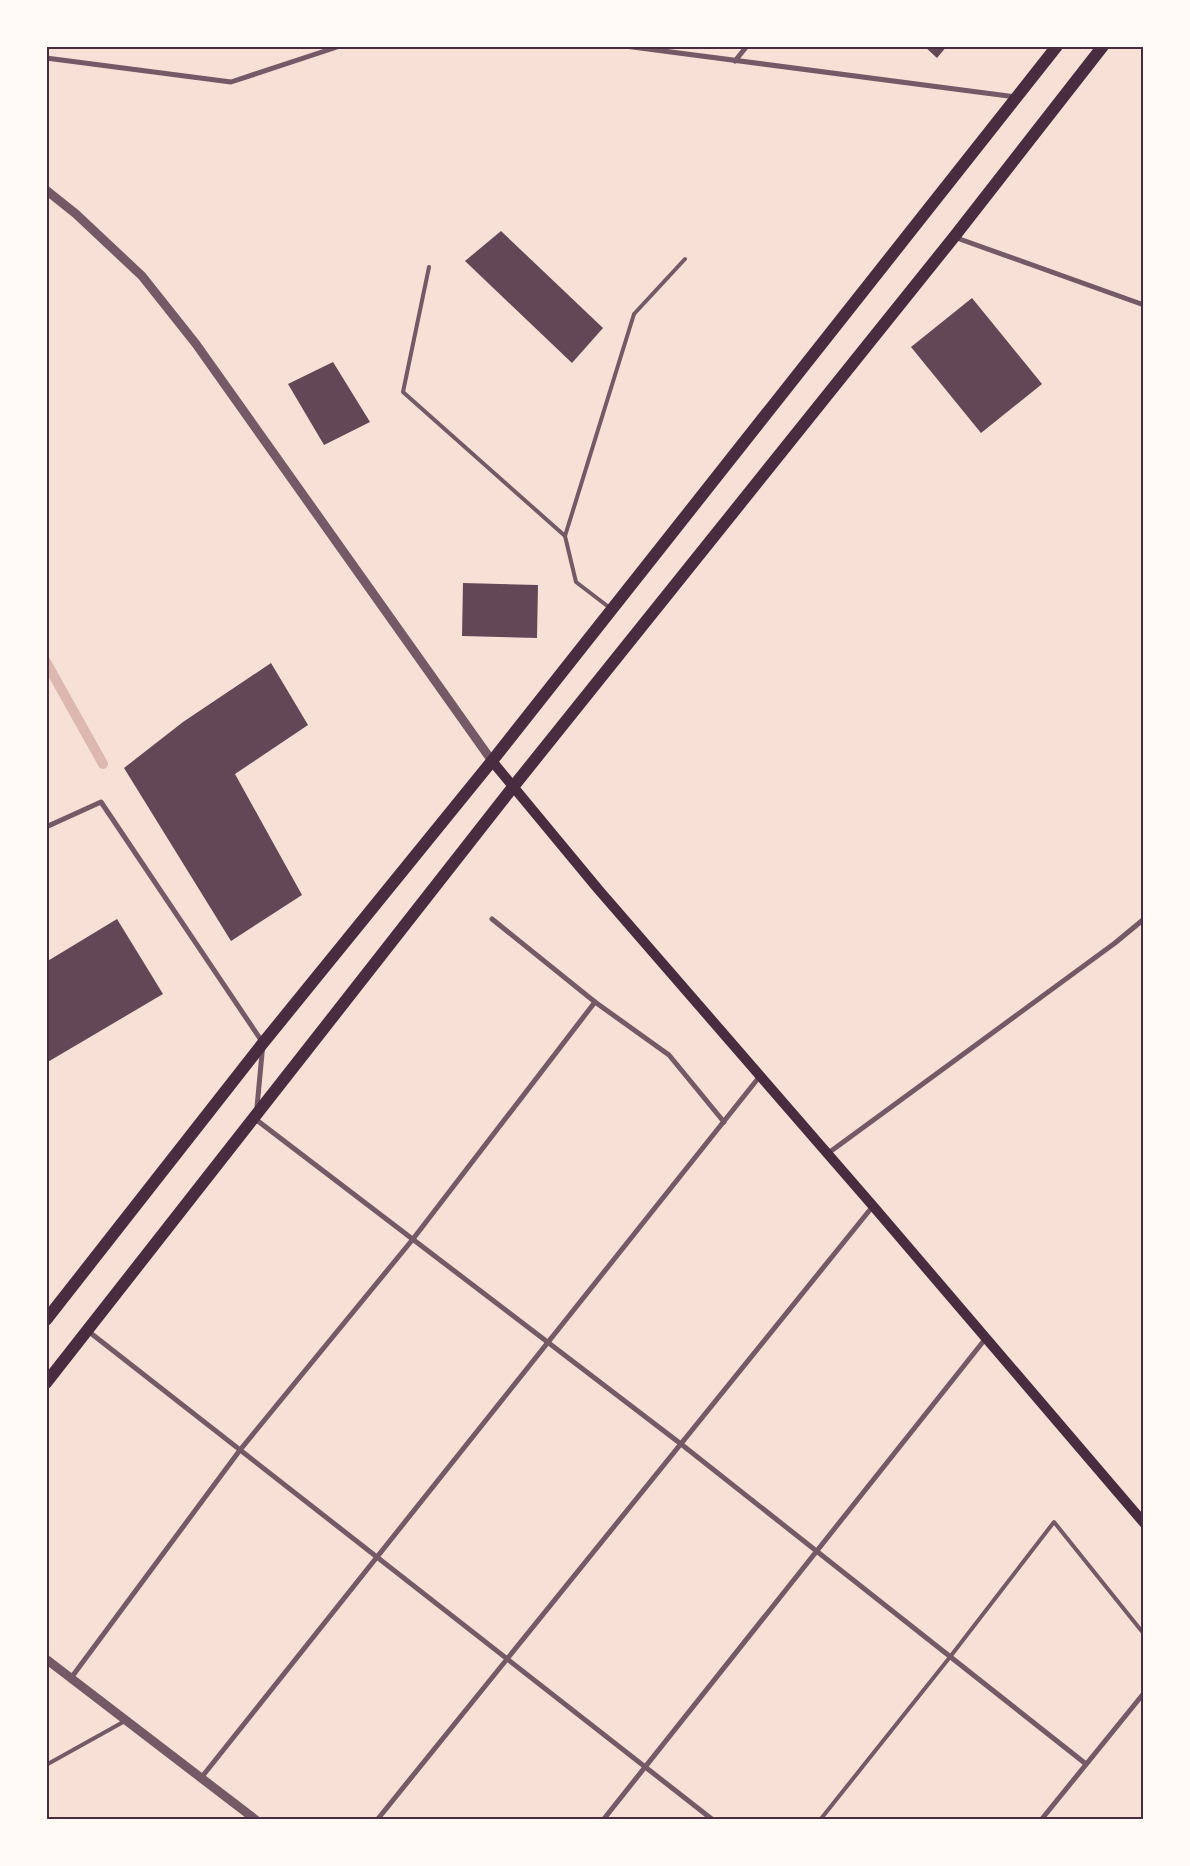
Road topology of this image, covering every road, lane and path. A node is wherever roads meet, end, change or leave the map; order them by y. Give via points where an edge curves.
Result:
1 (340, 46) edge
2 (625, 46) edge
3 (747, 46) edge
4 (1057, 46) edge
5 (1102, 46) edge
6 (46, 58) edge
7 (735, 61) junction
8 (1017, 97) junction
9 (46, 190) edge
10 (954, 236) junction
11 (685, 259) dead end
12 (429, 267) dead end
13 (1144, 305) edge
14 (565, 536) junction
15 (612, 610) junction
16 (492, 761) junction
17 (513, 787) junction
18 (46, 827) edge
19 (492, 919) dead end
20 (1144, 919) edge
21 (595, 1002) junction
22 (263, 1043) junction
23 (760, 1076) junction
24 (254, 1118) junction
25 (724, 1122) junction
26 (827, 1154) junction
27 (873, 1206) junction
28 (413, 1239) junction
29 (46, 1320) edge
30 (88, 1331) junction
31 (986, 1338) junction
32 (548, 1342) junction
33 (46, 1383) edge
34 (681, 1444) junction
35 (240, 1450) junction
36 (1144, 1523) edge
37 (816, 1551) junction
38 (377, 1557) junction
39 (1144, 1634) edge
40 (950, 1657) junction
41 (46, 1659) edge
42 (507, 1659) junction
43 (71, 1678) junction
44 (1144, 1693) edge
45 (127, 1720) junction
46 (1086, 1764) junction
47 (46, 1765) edge
48 (645, 1767) junction
49 (202, 1778) junction
50 (256, 1820) edge
51 (377, 1820) edge
52 (603, 1820) edge
53 (713, 1820) edge
54 (820, 1820) edge
55 (1041, 1820) edge

1 - 6 street via 231,82
2 - 7 street
3 - 7 street
4 - 8 main road
5 - 10 main road
7 - 8 street
8 - 15 main road
9 - 16 street via 142,276 196,344
10 - 13 street
10 - 17 main road
11 - 14 lane via 634,314
12 - 14 lane via 403,392
14 - 15 lane via 576,582
15 - 16 main road
16 - 17 main road
16 - 22 main road
17 - 23 main road
17 - 24 main road
18 - 22 street via 101,802
19 - 21 street
20 - 26 street
21 - 25 street via 669,1055
21 - 28 street
22 - 24 street
22 - 29 main road
23 - 25 street
23 - 26 main road
24 - 28 street
24 - 30 main road
25 - 32 street
26 - 27 main road
27 - 31 main road
27 - 34 street
28 - 32 street
28 - 35 street
30 - 33 main road
30 - 35 street
31 - 36 main road
31 - 37 street
32 - 34 street
32 - 38 street
34 - 37 street
34 - 42 street
35 - 38 street
35 - 43 street
37 - 40 street
37 - 48 street
38 - 42 street
38 - 49 street
39 - 40 lane via 1054,1522
40 - 46 street
40 - 54 lane
41 - 43 street
42 - 48 street
42 - 51 street
43 - 45 street
44 - 46 street
45 - 47 lane
45 - 49 street
46 - 55 street
48 - 52 street
48 - 53 street
49 - 50 street

